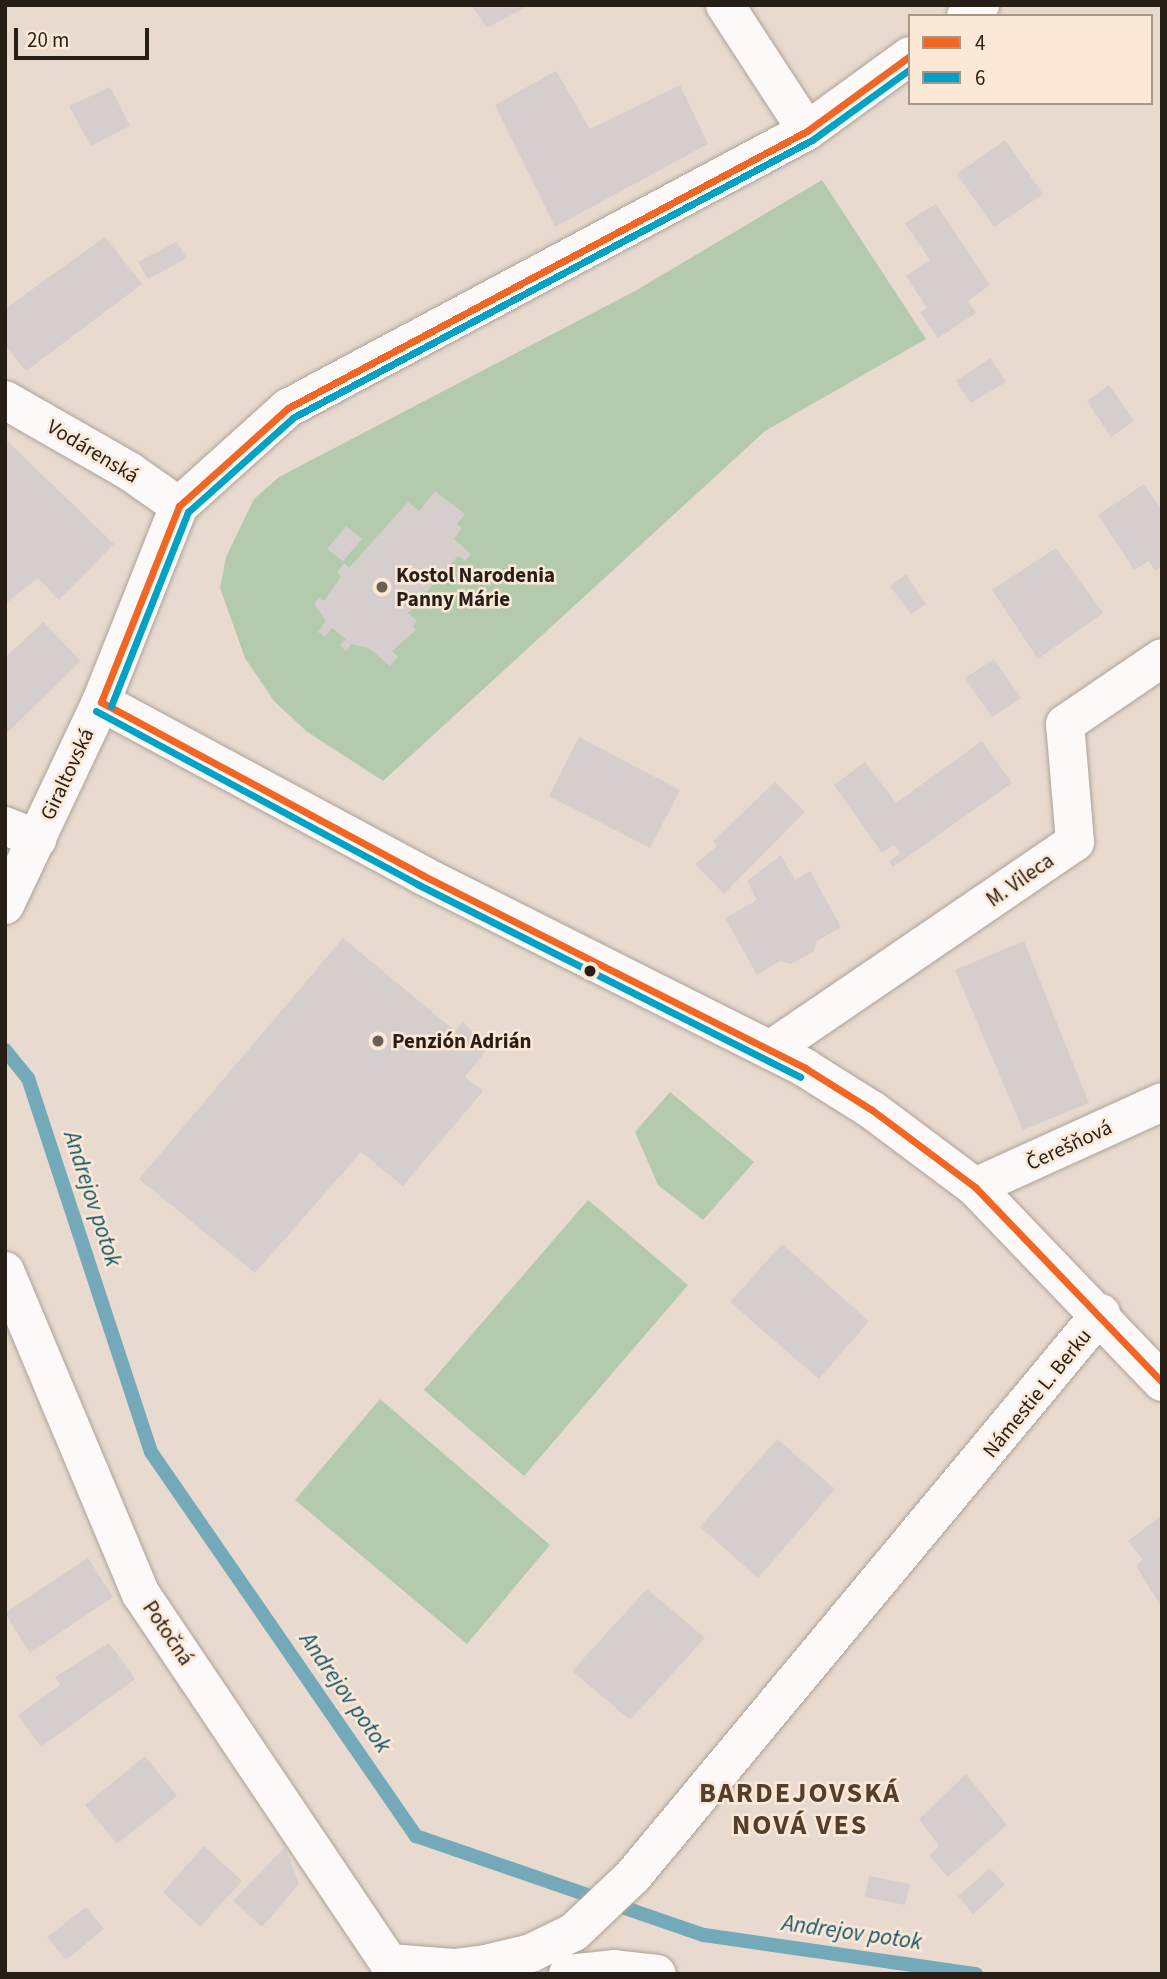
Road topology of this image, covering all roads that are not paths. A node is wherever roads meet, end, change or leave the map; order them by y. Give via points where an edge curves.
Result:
1 (725, 5) edge
2 (908, 58) edge
3 (807, 131) junction
4 (5, 400) edge
5 (179, 506) junction
6 (1162, 658) edge
7 (101, 702) junction
8 (21, 832) edge
9 (5, 905) edge
10 (770, 1050) junction
11 (1162, 1102) edge
12 (975, 1187) junction
13 (5, 1271) edge
14 (1101, 1313) junction
15 (1162, 1382) edge
16 (386, 1968) edge
17 (493, 1969) edge
18 (568, 1974) edge
19 (657, 1974) edge

1 - 3 street
2 - 3 street, Giraltovská
3 - 5 street, Giraltovská via 288,408
4 - 5 street, Vodárenská via 129,471
5 - 7 street, Giraltovská
6 - 10 street, M. Vileca via 1065,724 1075,842
7 - 8 street, Giraltovská
7 - 10 street, Námestie L. Berku via 367,847
8 - 9 street, Giraltovská
10 - 12 street, Námestie L. Berku via 872,1110
11 - 12 street, Čerešňová
12 - 14 street, Námestie L. Berku
13 - 16 street, Potočná via 141,1594
14 - 15 street
14 - 17 street, Námestie L. Berku via 633,1876 574,1932
16 - 17 street, Námestie L. Berku
18 - 19 street via 614,1969

